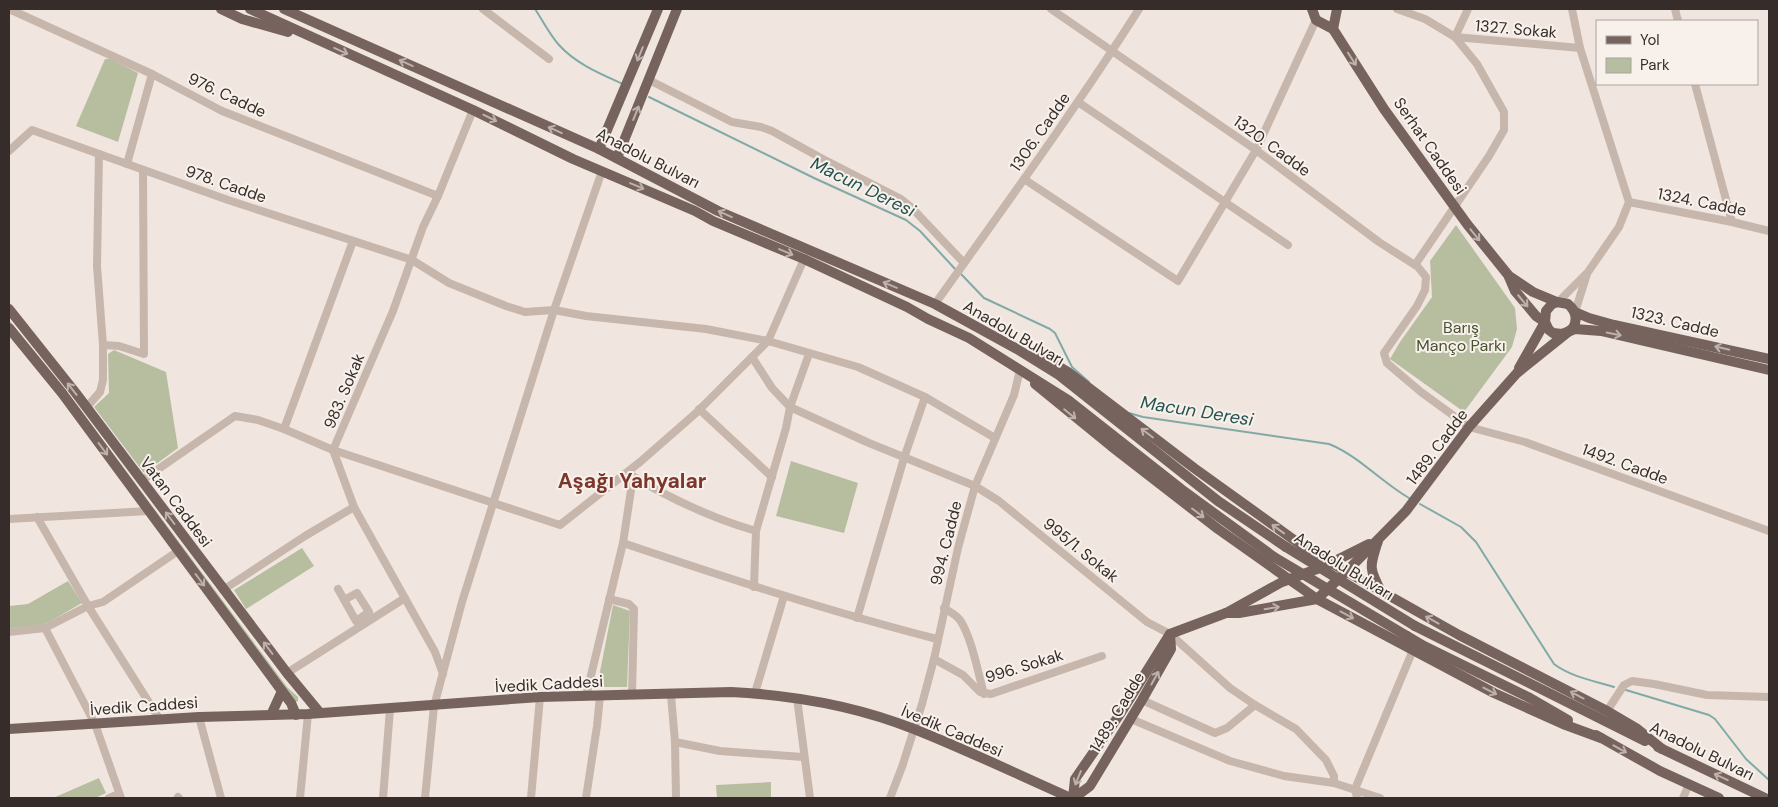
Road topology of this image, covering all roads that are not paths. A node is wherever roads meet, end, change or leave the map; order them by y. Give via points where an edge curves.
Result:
1 (9, 9) edge
2 (221, 9) edge
3 (250, 9) edge
4 (284, 9) edge
5 (300, 9) edge
6 (483, 9) edge
7 (658, 9) edge
8 (677, 9) edge
9 (1051, 9) edge
10 (1139, 9) edge
11 (1312, 9) edge
12 (1337, 9) edge
13 (1397, 9) edge
14 (1468, 9) edge
15 (1572, 9) edge
16 (1316, 20) junction
17 (324, 26) junction
18 (1333, 29) junction
19 (1455, 37) junction
20 (318, 41) junction
21 (1580, 48) junction
22 (1112, 52) junction
23 (548, 59) dead end
24 (152, 74) junction
25 (649, 80) junction
26 (1695, 85) edge
27 (1078, 102) junction
28 (473, 110) junction
29 (599, 149) junction
30 (1256, 150) junction
31 (9, 151) edge
32 (99, 154) junction
33 (617, 158) junction
34 (127, 164) junction
35 (143, 170) junction
36 (602, 171) junction
37 (1024, 179) junction
38 (438, 196) junction
39 (1629, 202) junction
40 (1226, 203) junction
41 (1454, 207) junction
42 (1732, 222) junction
43 (1769, 230) edge
44 (353, 241) junction
45 (1288, 245) dead end
46 (412, 260) junction
47 (804, 260) junction
48 (1414, 264) junction
49 (962, 266) junction
50 (1588, 272) junction
51 (1509, 276) junction
52 (1557, 302) junction
53 (935, 304) junction
54 (9, 309) edge
55 (554, 310) junction
56 (1575, 312) junction
57 (1545, 322) junction
58 (9, 328) edge
59 (1567, 333) junction
60 (768, 340) junction
61 (103, 344) junction
62 (1017, 349) junction
63 (809, 354) junction
64 (752, 356) junction
65 (1769, 359) edge
66 (1020, 370) junction
67 (1769, 370) edge
68 (1516, 373) junction
69 (925, 397) junction
70 (790, 407) junction
71 (86, 408) junction
72 (699, 409) junction
73 (1470, 427) junction
74 (284, 429) junction
75 (995, 438) junction
76 (333, 450) junction
77 (904, 458) junction
78 (630, 475) junction
79 (772, 477) junction
80 (141, 481) junction
81 (975, 486) junction
82 (493, 503) junction
83 (354, 507) junction
84 (148, 511) junction
85 (37, 517) junction
86 (9, 519) edge
87 (756, 531) junction
88 (1769, 531) edge
89 (1379, 538) junction
90 (623, 543) junction
91 (178, 551) junction
92 (1330, 563) junction
93 (1346, 572) junction
94 (1291, 580) junction
95 (754, 586) junction
96 (338, 589) dead end
97 (223, 590) junction
98 (1382, 592) junction
99 (784, 596) junction
100 (405, 598) junction
101 (609, 598) junction
102 (1317, 599) junction
103 (344, 600) dead end
104 (88, 606) junction
105 (944, 608) junction
106 (1226, 613) junction
107 (858, 618) junction
108 (45, 628) junction
109 (9, 632) edge
110 (1170, 634) junction
111 (937, 639) junction
112 (1413, 650) junction
113 (1102, 656) dead end
114 (934, 659) junction
115 (287, 673) junction
116 (443, 675) junction
117 (282, 691) junction
118 (756, 693) junction
119 (984, 694) junction
120 (632, 695) junction
121 (671, 695) junction
122 (586, 696) junction
123 (600, 696) junction
124 (540, 697) junction
125 (1769, 697) edge
126 (797, 698) junction
127 (1142, 700) junction
128 (434, 706) junction
129 (1255, 706) junction
130 (390, 709) junction
131 (1607, 711) junction
132 (308, 714) junction
133 (320, 714) junction
134 (1120, 714) junction
135 (271, 715) junction
136 (296, 715) junction
137 (199, 717) junction
138 (1131, 719) junction
139 (160, 720) junction
140 (95, 724) junction
141 (9, 729) edge
142 (914, 729) junction
143 (1601, 738) junction
144 (675, 742) junction
145 (1662, 749) junction
146 (803, 756) junction
147 (1334, 783) junction
148 (1689, 784) junction
149 (1355, 789) junction
150 (120, 796) edge
151 (109, 798) edge
152 (221, 798) edge
153 (300, 798) edge
154 (383, 798) edge
155 (425, 798) edge
156 (531, 798) edge
157 (586, 798) edge
158 (676, 798) edge
159 (810, 798) edge
160 (890, 798) edge
161 (1073, 798) edge
162 (1357, 798) edge
163 (1380, 798) edge
164 (1683, 798) edge
165 (1720, 798) edge
166 (1765, 798) edge

1 - 24 street, 976. Cadde
2 - 20 main road via 242,19
3 - 20 main road, Anadolu Bulvarı
4 - 17 main road, Anadolu Bulvarı
5 - 17 main road
6 - 23 street
7 -> 29 main road
8 - 25 main road
9 - 22 street, 1320. Cadde
10 - 22 street, 1306. Cadde
11 - 16 main road
12 - 18 main road
13 - 19 street, 1327. Sokak via 1425,19
14 - 19 street
15 - 21 street
16 - 18 main road, Serhat Caddesi
16 - 30 street
29 -> 17 main road, Anadolu Bulvarı
18 -> 41 main road, Serhat Caddesi via 1384,109
19 - 21 street, 1327. Sokak
19 - 41 street via 1477,64 1504,112 1504,130
20 -> 28 main road, Anadolu Bulvarı
21 - 39 street
22 - 27 street, 1306. Cadde
22 - 30 street, 1320. Cadde
24 - 34 street
24 - 38 street, 976. Cadde via 222,111
33 -> 25 main road
25 - 49 street via 732,122 772,131 901,199
26 - 42 street
27 - 37 street, 1306. Cadde
27 - 40 street
28 -> 36 main road, Anadolu Bulvarı
28 - 38 street, 983. Sokak
29 - 33 main road, Anadolu Bulvarı
30 - 40 street
30 - 48 street, 1320. Cadde via 1379,242
31 - 32 street, 978. Cadde via 32,130
32 - 34 street, 978. Cadde
32 - 61 street via 97,266
53 -> 33 main road, Anadolu Bulvarı via 718,211
34 - 35 street, 978. Cadde
35 - 44 street, 978. Cadde
35 - 61 street via 144,354
36 -> 47 main road, Anadolu Bulvarı
36 - 55 street
37 - 40 street via 1178,281
37 - 49 street, 1306. Cadde
38 - 46 street, 983. Sokak
39 - 42 street, 1324. Cadde
39 - 50 street via 1619,227
40 - 45 street
41 - 48 street
41 -> 51 main road, Serhat Caddesi
42 - 43 street, 1324. Cadde
44 - 46 street, 978. Cadde
44 - 74 street
46 - 55 street, 978. Cadde via 449,282 506,306 525,312
46 - 76 street, 983. Sokak
47 - 60 street
47 - 66 main road, Anadolu Bulvarı via 969,338
48 - 73 street via 1426,277 1425,290 1384,353 1387,363
49 - 53 street, 1306. Cadde
50 - 52 street
50 - 56 street
51 - 52 main road via 1533,292
51 -> 57 main road via 1515,291
52 - 56 main road via 1568,304
52 - 57 main road via 1546,311
53 - 62 main road, Anadolu Bulvarı
71 -> 54 main road, Vatan Caddesi
55 - 60 street, 978. Cadde
55 - 82 street
56 - 59 main road via 1574,326
65 -> 56 main road, 1323. Cadde via 1614,325
57 - 59 main road via 1553,333
57 - 68 main road, 1489. Cadde
58 -> 84 main road, Vatan Caddesi
59 -> 67 main road via 1575,329 1601,331
59 - 68 main road, 1489. Cadde
60 - 63 street, 978. Cadde
60 - 64 street
61 - 71 street via 102,386
92 -> 62 main road via 1216,484 1068,372 1046,359
62 - 145 main road, Anadolu Bulvarı, bridge via 1059,376 1218,501 1286,547 1414,626
63 - 69 street, 978. Cadde via 858,366
63 - 70 street
64 - 70 street via 772,388
64 - 72 street
66 - 75 street, 994. Cadde via 1014,395
66 -> 94 main road via 1044,393 1218,529
66 - 143 main road, Anadolu Bulvarı, bridge via 1068,400 1274,557 1424,646 1530,698
68 - 73 main road, 1489. Cadde
69 - 75 street, 978. Cadde
69 - 77 street
70 - 77 street, 995/1. Sokak
70 - 79 street
71 - 80 main road, Vatan Caddesi
72 - 78 street
72 - 79 street
73 - 88 street, 1492. Cadde via 1525,442
73 - 89 main road, 1489. Cadde via 1406,511
74 - 76 street
74 - 80 street via 235,416
75 - 81 street, 994. Cadde
76 - 82 street
76 - 83 street, 983. Sokak
77 - 81 street, 995/1. Sokak
77 - 107 street
78 - 82 street via 560,525
78 - 87 street via 672,499
78 - 90 street
79 - 87 street
97 -> 80 main road, Vatan Caddesi
81 - 105 street, 994. Cadde
81 - 110 street, 995/1. Sokak via 999,501 1147,622
82 - 116 street
83 - 97 street
83 - 100 street, 983. Sokak
84 - 85 street
84 - 91 main road, Vatan Caddesi
85 - 86 street
85 - 104 street
87 - 95 street
89 - 92 main road, 1489. Cadde
89 - 93 main road, 1489. Cadde
89 - 98 main road via 1371,573
90 - 95 street
90 - 101 street
91 - 104 street via 103,602
91 -> 117 main road, Vatan Caddesi
92 - 93 main road
92 - 94 main road, 1489. Cadde
93 - 98 main road
93 - 102 main road, 1489. Cadde
94 - 102 main road
94 - 106 main road, 1489. Cadde
95 - 99 street
96 - 103 street
115 -> 97 main road, Vatan Caddesi
131 -> 98 main road
99 - 107 street
99 - 118 street
100 - 115 street
100 - 116 street, 983. Sokak via 435,652
101 - 120 street via 629,604 634,609
101 - 122 street
106 -> 102 main road, 1489. Cadde
102 -> 112 main road
104 - 108 street
104 - 139 street
105 - 111 street, 994. Cadde
105 - 119 street via 961,622
106 - 110 main road, 1489. Cadde
107 - 111 street
108 - 109 street
108 - 140 street
127 -> 110 main road, 1489. Cadde via 1171,649
110 - 129 street, 995/1. Sokak
110 - 134 main road, 1489. Cadde
111 - 114 street, 994. Cadde
112 -> 143 main road via 1494,693
112 - 149 street
113 - 119 street, 996. Sokak
114 - 119 street, 996. Sokak via 963,675
114 - 142 street, 994. Cadde
115 - 133 main road, Vatan Caddesi
116 - 128 street
117 - 135 main road
117 - 136 main road, Vatan Caddesi
118 - 121 main road, İvedik Caddesi
118 - 126 main road, İvedik Caddesi
120 - 121 main road, İvedik Caddesi
120 - 123 main road, İvedik Caddesi
121 - 144 street
122 - 123 main road, İvedik Caddesi
122 - 124 main road, İvedik Caddesi
123 - 157 street
124 - 128 main road, İvedik Caddesi
124 - 156 street
125 - 131 street via 1707,696 1632,681 1624,685
126 - 142 main road, İvedik Caddesi via 858,711
126 - 146 street
127 - 129 street via 1215,733 1227,728
127 - 138 main road, 1489. Cadde
128 - 130 main road, İvedik Caddesi
128 - 155 street
129 - 147 street, 995/1. Sokak via 1296,729 1326,760 1332,769
130 - 133 main road, İvedik Caddesi
130 - 154 street
131 - 145 main road
132 - 133 main road, İvedik Caddesi
132 - 136 main road, İvedik Caddesi
132 - 153 street
134 - 138 main road
134 -> 161 main road, 1489. Cadde via 1075,779
135 - 136 main road, İvedik Caddesi
135 - 137 main road, İvedik Caddesi
137 - 139 main road, İvedik Caddesi
137 - 152 street
138 - 147 street via 1230,761 1284,776
138 - 161 main road, 1489. Cadde via 1090,786
139 - 140 main road, İvedik Caddesi
140 - 141 main road, İvedik Caddesi
140 - 150 street
142 - 160 street, 994. Cadde
142 - 161 main road, İvedik Caddesi
143 -> 148 main road, Anadolu Bulvarı
144 - 146 street via 720,751
144 - 158 street
166 -> 145 main road, Anadolu Bulvarı
146 - 159 street
147 - 149 street
148 - 164 street
148 - 165 main road, Anadolu Bulvarı
149 - 162 street
149 - 163 street
150 - 151 street

